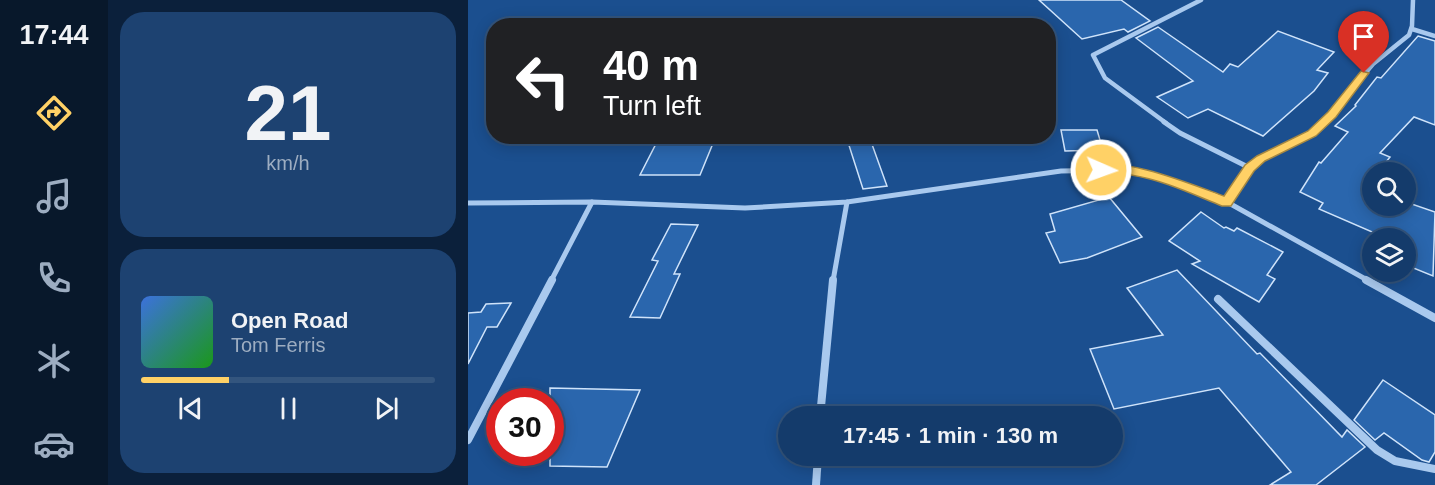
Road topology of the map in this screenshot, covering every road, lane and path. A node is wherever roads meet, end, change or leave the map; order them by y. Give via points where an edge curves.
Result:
1 (1201, 0) edge
2 (1413, 0) edge
3 (1412, 29) junction
4 (1435, 36) edge
5 (1250, 168) junction
6 (592, 202) junction
7 (847, 202) junction
8 (1227, 202) junction
9 (468, 203) edge
10 (1218, 299) dead end
11 (1435, 318) edge
12 (821, 406) edge
13 (468, 440) edge
14 (817, 466) edge
15 (1435, 469) edge
16 (816, 485) edge

1 - 5 street via 1094,55 1105,78 1180,133
2 - 3 street via 1409,9
3 - 4 street
3 - 5 street via 1374,62 1332,115 1312,133
5 - 8 street
6 - 7 street via 745,208
6 - 9 street
6 - 13 street
7 - 8 street via 1061,171 1121,170 1155,175
7 - 12 street via 835,264
8 - 11 street
10 - 15 street via 1377,450 1395,461
14 - 16 street

